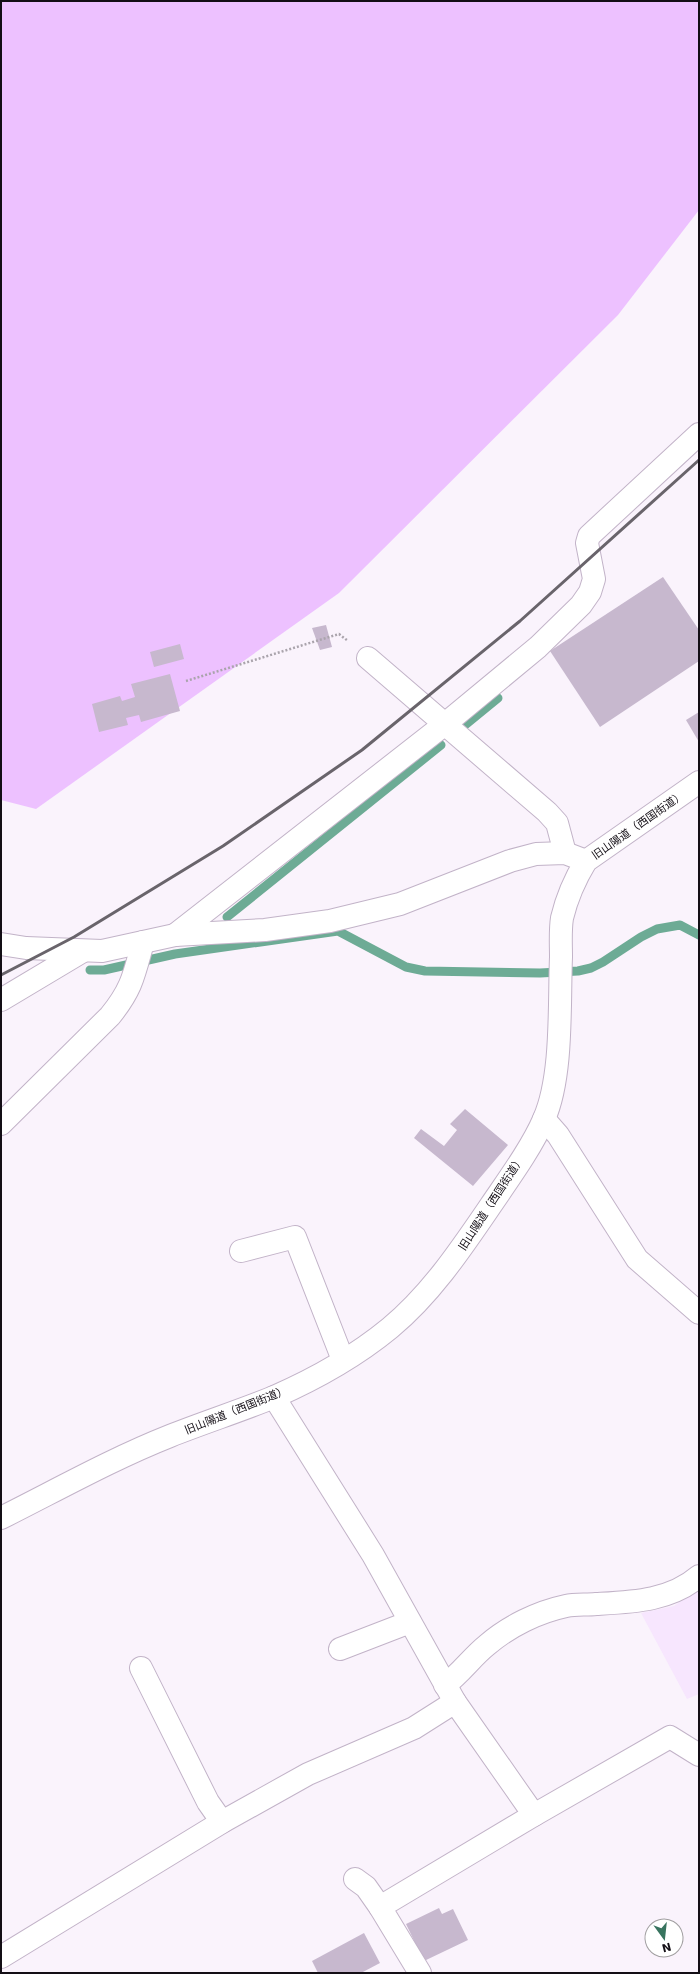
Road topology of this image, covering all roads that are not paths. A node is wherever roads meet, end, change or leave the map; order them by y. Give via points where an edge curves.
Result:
1 (699, 434) edge
2 (368, 658) dead end
3 (445, 724) junction
4 (699, 782) edge
5 (565, 853) junction
6 (586, 861) junction
7 (175, 935) junction
8 (1, 944) edge
9 (83, 952) junction
10 (140, 955) junction
11 (1, 1000) edge
12 (544, 1119) junction
13 (1, 1124) edge
14 (241, 1251) dead end
15 (699, 1314) edge
16 (343, 1360) junction
17 (274, 1397) junction
18 (1, 1518) edge
19 (699, 1576) edge
20 (410, 1622) junction
21 (340, 1649) dead end
22 (141, 1668) dead end
23 (450, 1693) junction
24 (699, 1755) edge
25 (534, 1815) junction
26 (222, 1822) junction
27 (355, 1879) dead end
28 (380, 1907) junction
29 (1, 1957) edge
30 (420, 1973) edge

1 - 3 street via 589,536 587,543 594,579 590,592 581,605 538,647
2 - 3 street
3 - 5 street via 547,812 557,823
3 - 7 street
4 - 6 street, 旧山陽道（西国街道）
5 - 6 street
5 - 7 street via 536,854 510,861 400,904 330,921 265,930
6 - 12 street, 旧山陽道（西国街道） via 570,890 562,920 557,1057 554,1083
7 - 10 street
8 - 9 street
9 - 10 street
9 - 11 street
10 - 13 street via 124,999
12 - 15 street via 558,1135 637,1259
12 - 16 street, 旧山陽道（西国街道） via 514,1171 456,1256 410,1310 389,1329
14 - 16 street via 295,1237
16 - 17 street, 旧山陽道（西国街道）
17 - 18 street, 旧山陽道（西国街道） via 169,1436
17 - 20 street via 373,1555
19 - 23 street via 689,1584 660,1597 632,1602 566,1606 515,1625 487,1645 458,1675
20 - 21 street
20 - 23 street
22 - 26 street via 208,1802
23 - 25 street
23 - 26 street via 414,1728 308,1774
24 - 25 street via 670,1737
25 - 28 street
26 - 29 street
27 - 28 street via 366,1887
28 - 30 street

